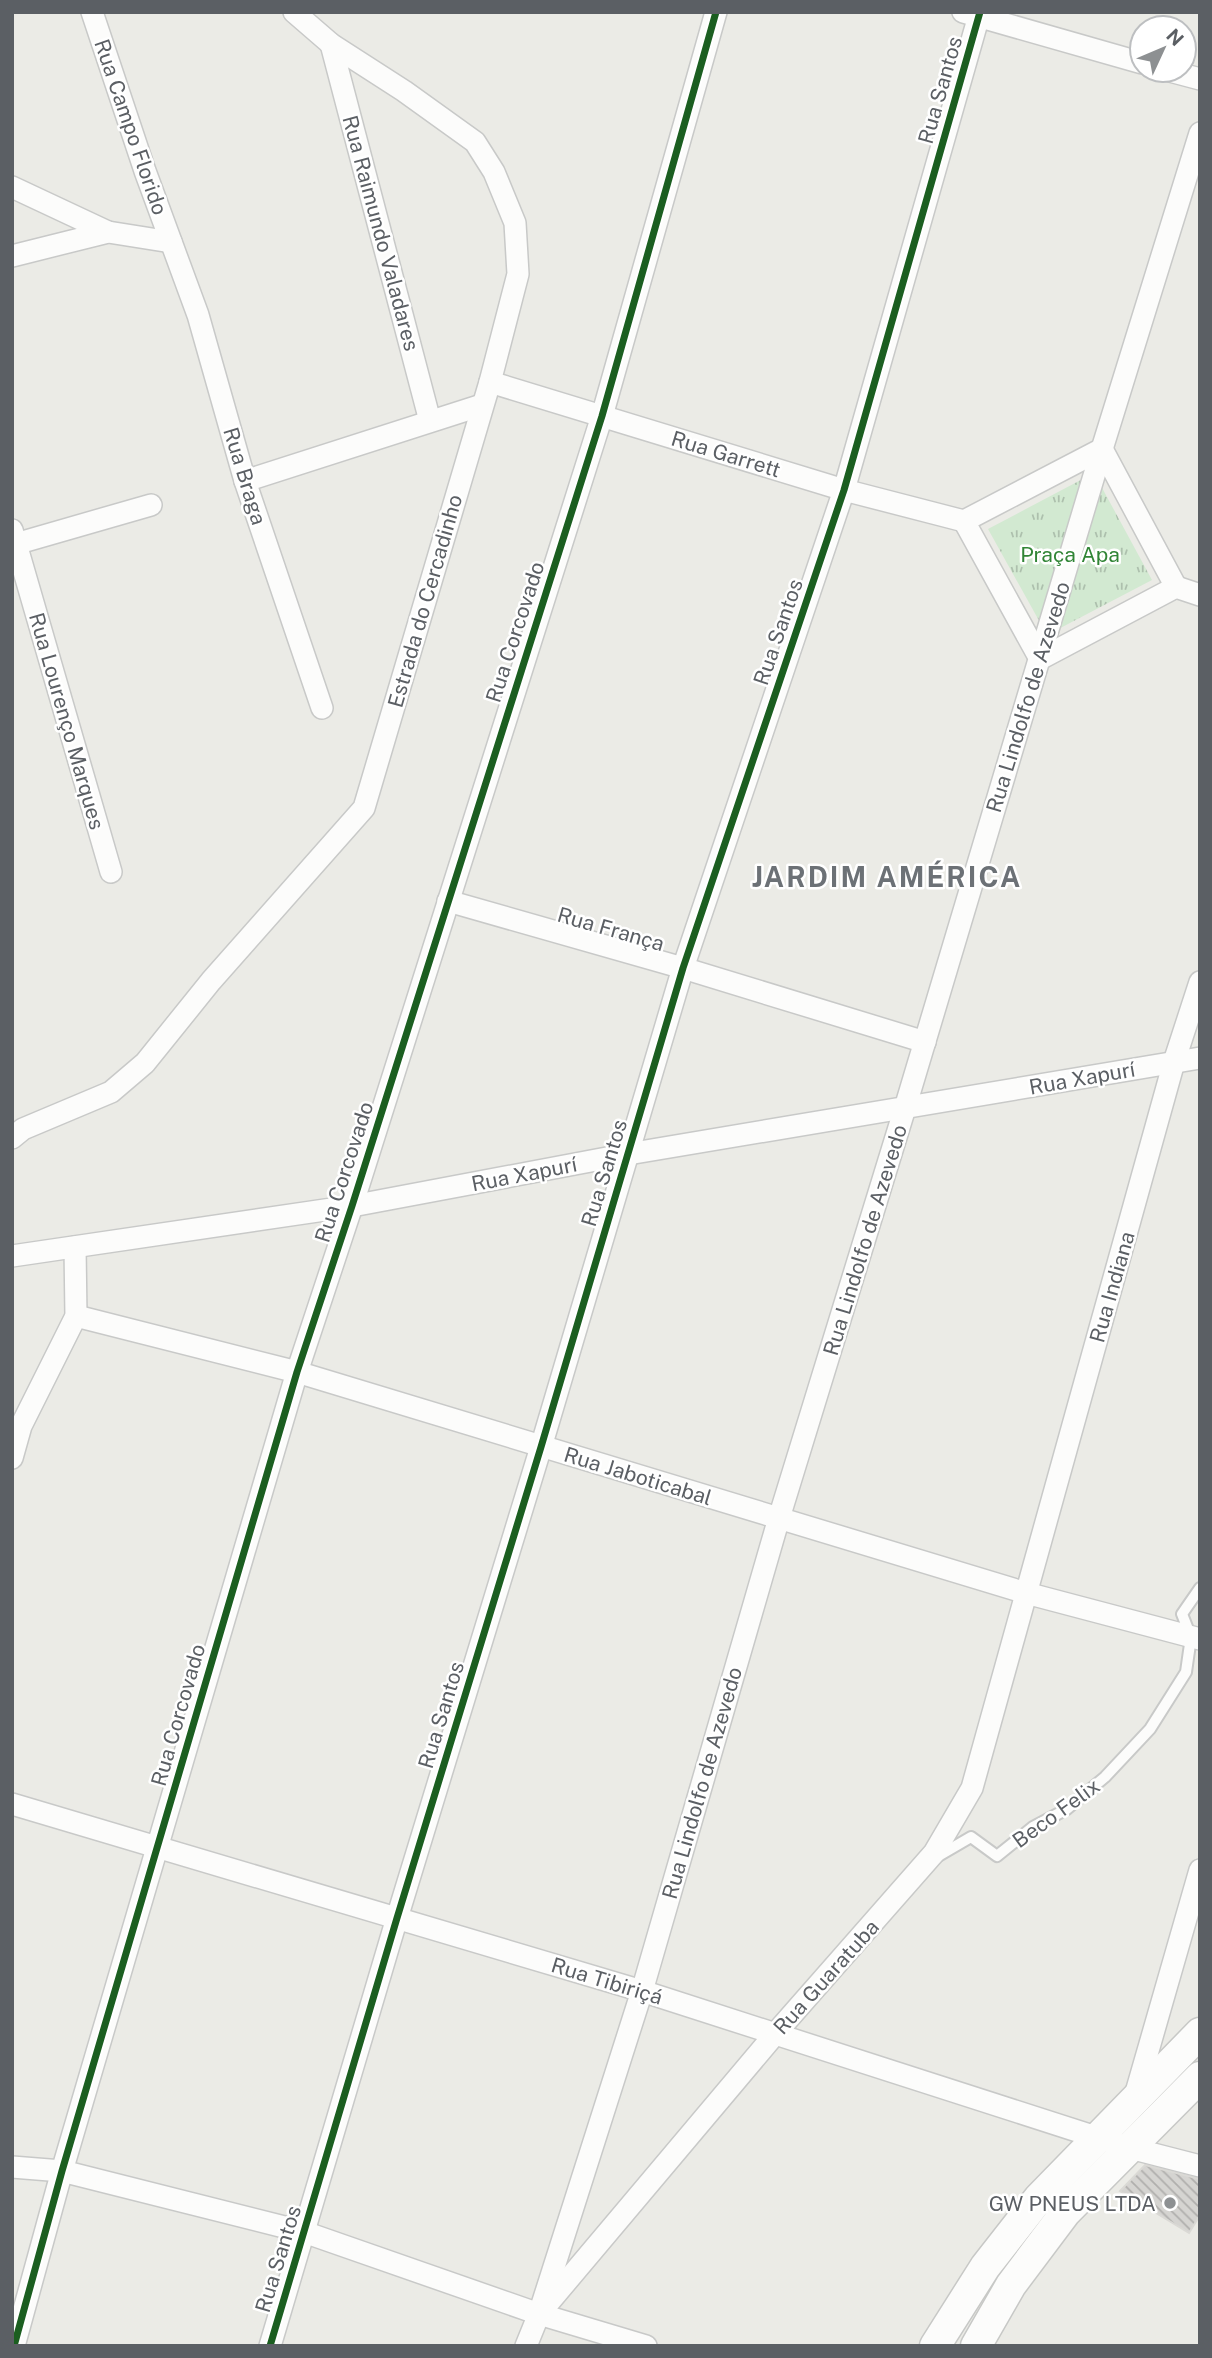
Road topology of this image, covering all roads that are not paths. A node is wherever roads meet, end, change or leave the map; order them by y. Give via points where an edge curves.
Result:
1 (92, 12) edge
2 (294, 12) edge
3 (716, 12) edge
4 (974, 14) edge
5 (331, 44) junction
6 (1128, 59) edge
7 (1200, 133) edge
8 (12, 187) edge
9 (108, 232) junction
10 (170, 242) junction
11 (12, 256) edge
12 (490, 382) junction
13 (482, 405) junction
14 (602, 416) junction
15 (430, 421) junction
16 (1102, 449) junction
17 (245, 481) junction
18 (844, 490) junction
19 (150, 505) dead end
20 (964, 521) junction
21 (14, 540) edge
22 (1176, 587) junction
23 (1200, 595) edge
24 (1040, 659) junction
25 (322, 708) dead end
26 (111, 872) dead end
27 (448, 901) junction
28 (682, 968) junction
29 (1200, 982) edge
30 (925, 1042) junction
31 (1200, 1058) edge
32 (1174, 1062) junction
33 (905, 1108) junction
34 (12, 1138) edge
35 (628, 1154) junction
36 (352, 1206) junction
37 (75, 1247) junction
38 (12, 1256) edge
39 (76, 1316) junction
40 (297, 1372) junction
41 (541, 1447) junction
42 (12, 1458) edge
43 (779, 1518) junction
44 (1200, 1588) edge
45 (1026, 1593) junction
46 (1195, 1638) edge
47 (12, 1804) edge
48 (157, 1847) junction
49 (924, 1864) junction
50 (1200, 1870) edge
51 (397, 1918) junction
52 (642, 1991) junction
53 (1200, 2033) edge
54 (775, 2034) junction
55 (1200, 2077) edge
56 (1135, 2098) junction
57 (1098, 2136) junction
58 (1130, 2148) junction
59 (12, 2166) edge
60 (1200, 2166) edge
61 (62, 2171) junction
62 (304, 2232) junction
63 (539, 2314) junction
64 (14, 2346) edge
65 (270, 2346) edge
66 (526, 2346) edge
67 (646, 2346) edge
68 (935, 2346) edge
69 (976, 2346) edge

1 - 10 street, Rua Campo Florido
2 - 5 street, Estrada do Cercadinho
3 - 14 street, Rua Corcovado
4 - 6 street
4 - 18 street, Rua Santos
5 - 12 street, Estrada do Cercadinho via 475,142 494,172 515,223 518,274
5 - 15 street, Rua Raimundo Valadares
7 - 16 street, Rua Lindolfo de Azevedo
8 - 9 street
9 - 10 street
9 - 11 street
10 - 17 street, Rua Braga via 198,315
12 - 13 street, Estrada do Cercadinho
12 - 14 street, Rua Garrett
13 - 15 street
13 - 34 street, Estrada do Cercadinho via 364,808 145,1063 111,1092 23,1129
14 - 18 street, Rua Garrett
14 - 27 street, Rua Corcovado
15 - 17 street
16 - 20 street
16 - 22 street
16 - 24 street, Rua Lindolfo de Azevedo
17 - 25 street, Rua Braga
18 - 20 street, Rua Garrett
18 - 28 street, Rua Santos
19 - 21 street
20 - 24 street
21 - 26 street, Rua Lourenço Marques
22 - 23 street
22 - 24 street
24 - 30 street, Rua Lindolfo de Azevedo
27 - 28 street, Rua França
27 - 36 street, Rua Corcovado
28 - 30 street, Rua França
28 - 35 street, Rua Santos
29 - 32 street, Rua Indiana
30 - 33 street, Rua Lindolfo de Azevedo
31 - 32 street, Rua Xapurí
32 - 33 street, Rua Xapurí
32 - 45 street, Rua Indiana
33 - 35 street, Rua Xapurí
33 - 43 street, Rua Lindolfo de Azevedo
35 - 36 street, Rua Xapurí
35 - 41 street, Rua Santos
36 - 37 street, Rua Xapurí
36 - 40 street, Rua Corcovado
37 - 38 street, Rua Xapurí
37 - 39 street
39 - 40 street, Rua Jaboticabal
39 - 42 street via 21,1426
40 - 41 street, Rua Jaboticabal
40 - 48 street, Rua Corcovado
41 - 43 street, Rua Jaboticabal
41 - 51 street, Rua Santos
43 - 45 street, Rua Jaboticabal
43 - 52 street, Rua Lindolfo de Azevedo
44 - 46 lane, Beco Felix via 1182,1614
45 - 46 street, Rua Jaboticabal
45 - 49 street, Rua Guaratuba via 972,1788
46 - 49 lane, Beco Felix via 1186,1672 1150,1728 1105,1777 1067,1809 1033,1827 997,1856 971,1837
47 - 48 street, Rua Tibiriçá
48 - 51 street, Rua Tibiriçá
48 - 61 street, Rua Corcovado
49 - 54 street, Rua Guaratuba
50 - 56 street
51 - 52 street, Rua Tibiriçá
51 - 62 street, Rua Santos
52 - 54 street, Rua Tibiriçá
52 - 63 street, Rua Lindolfo de Azevedo
53 - 56 main road
54 - 57 street, Rua Tibiriçá
54 - 63 street, Rua Guaratuba
55 - 58 main road
56 - 57 main road
57 - 58 street, Rua Tibiriçá
57 - 68 main road via 1039,2199 993,2258
58 - 60 street, Rua Tibiriçá
58 - 69 main road via 1065,2213 1011,2285
59 - 61 street
61 - 62 street
61 - 64 street, Rua Corcovado
62 - 63 street
62 - 65 street, Rua Santos
63 - 66 street, Rua Lindolfo de Azevedo
63 - 67 street

